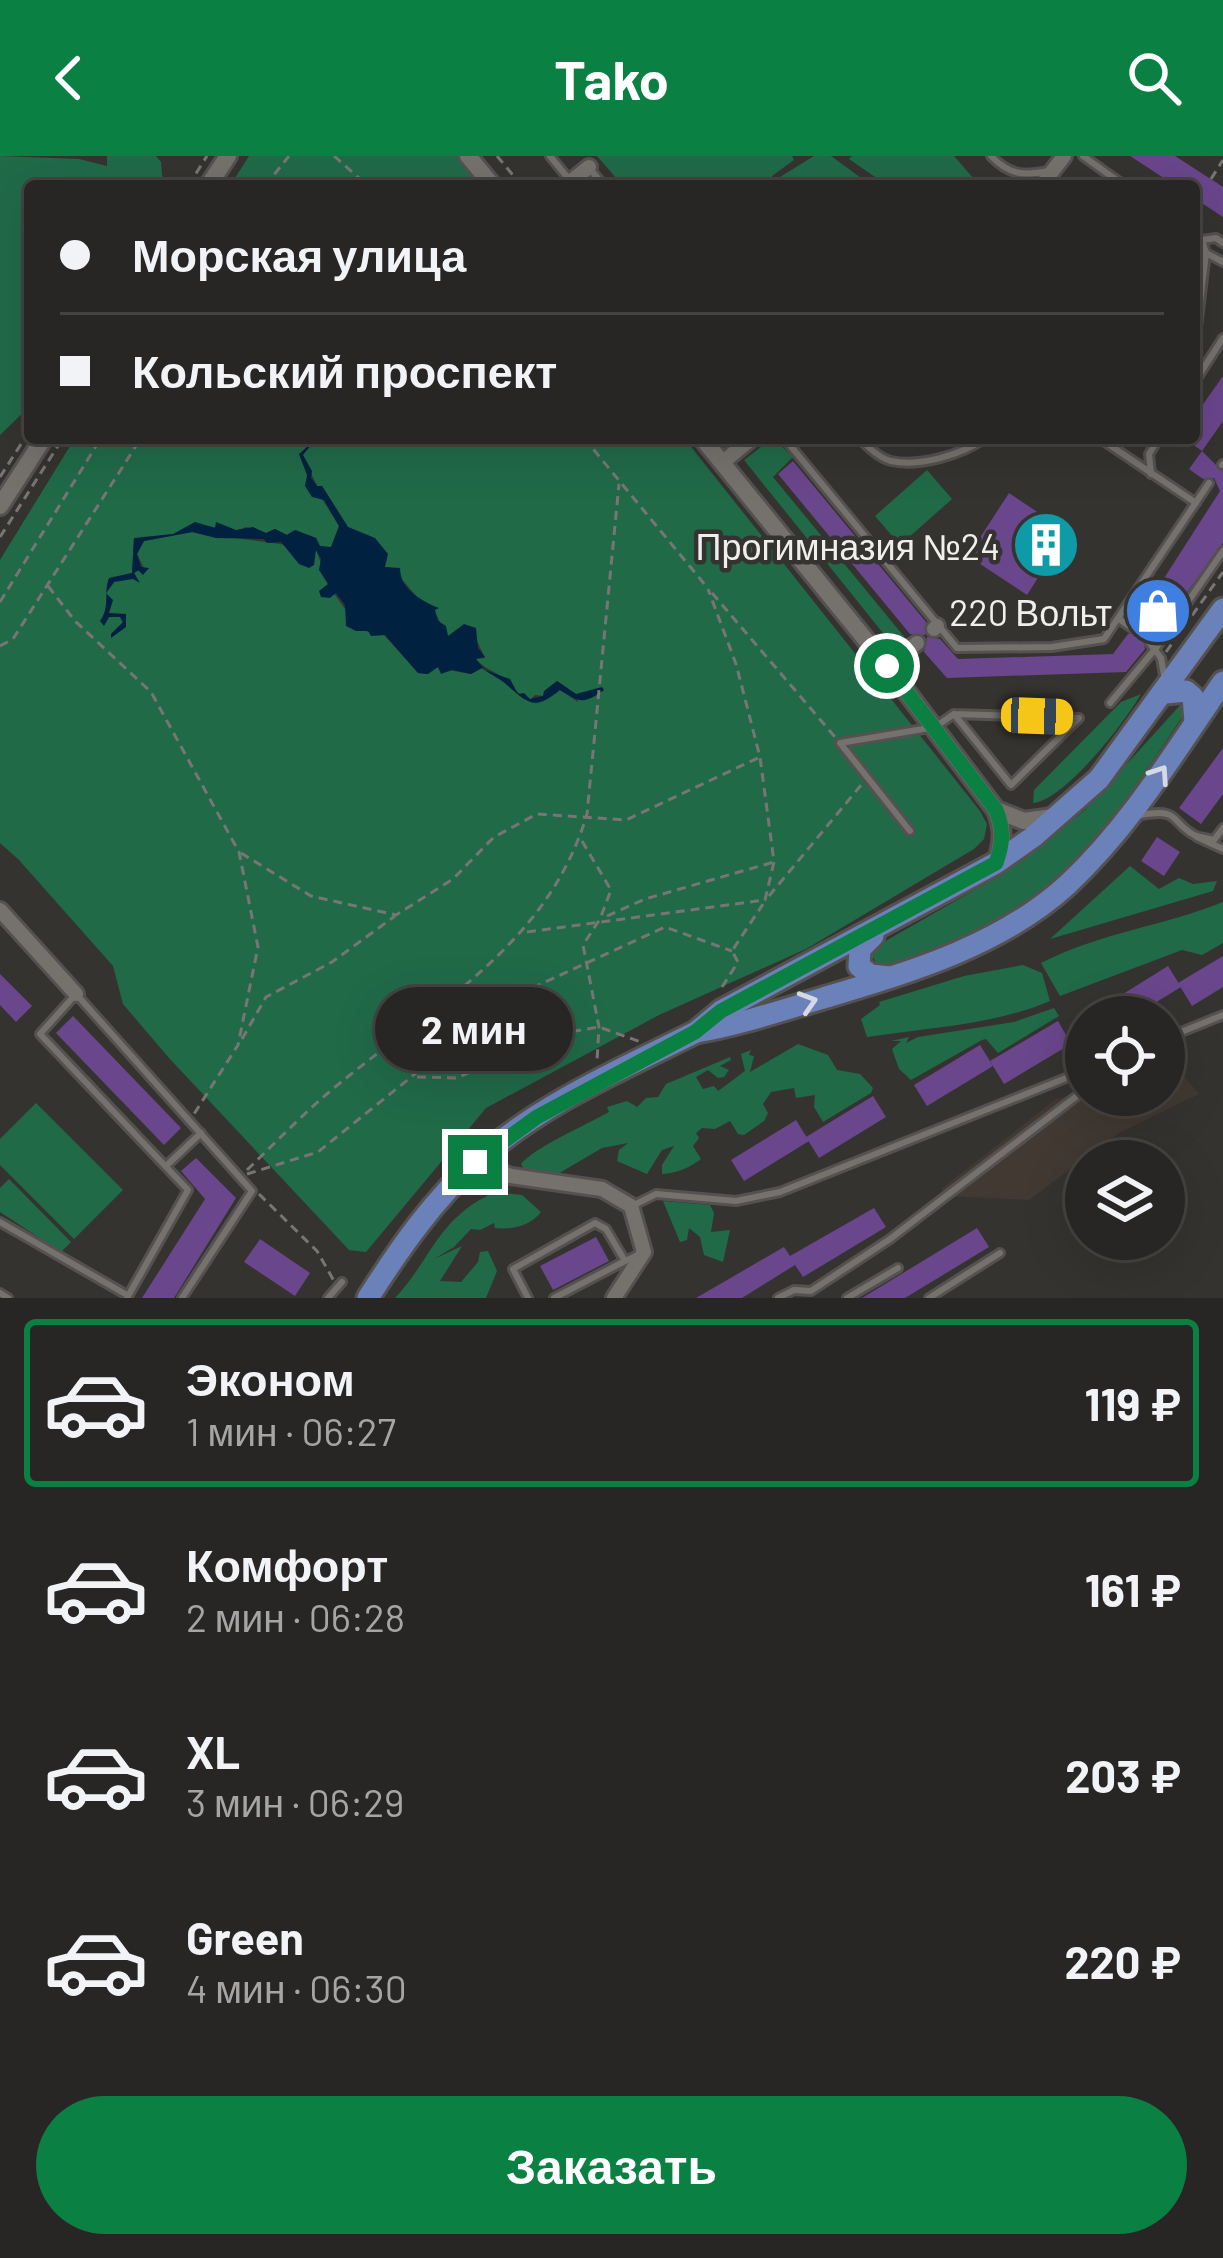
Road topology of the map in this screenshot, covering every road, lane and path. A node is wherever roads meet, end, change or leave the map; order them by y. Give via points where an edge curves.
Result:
1 (289, 156) edge
2 (334, 156) edge
3 (468, 156) edge
4 (497, 156) edge
5 (992, 156) edge
6 (1064, 156) edge
7 (1083, 156) edge
8 (1223, 160) edge
9 (589, 167) joint
10 (1052, 171) junction
11 (1211, 179) dead end
12 (270, 180) edge
13 (361, 180) edge
14 (488, 180) edge
15 (517, 180) edge
16 (572, 180) edge
17 (599, 180) edge
18 (1045, 180) edge
19 (1117, 180) edge
20 (1202, 240) joint
21 (1223, 243) edge
22 (1206, 254) junction
23 (1223, 262) edge
24 (1200, 303) edge
25 (1223, 338) edge
26 (1200, 373) edge
27 (24, 439) edge
28 (40, 444) edge
29 (59, 444) edge
30 (97, 444) edge
31 (137, 444) edge
32 (589, 444) edge
33 (707, 444) edge
34 (745, 444) edge
35 (789, 444) edge
36 (866, 444) edge
37 (976, 444) edge
38 (1108, 444) edge
39 (1155, 444) edge
40 (722, 463) junction
41 (1151, 474) junction
42 (0, 477) edge
43 (1209, 483) dead end
44 (619, 484) junction
45 (1196, 503) junction
46 (0, 506) edge
47 (0, 537) edge
48 (1223, 551) edge
49 (1223, 572) edge
50 (48, 586) junction
51 (708, 589) junction
52 (0, 602) edge
53 (1223, 609) edge
54 (1119, 620) junction
55 (1132, 628) dead end
56 (916, 643) dead end
57 (1153, 645) junction
58 (0, 646) edge
59 (1161, 658) junction
60 (887, 666) junction
61 (1223, 682) edge
62 (1166, 692) junction
63 (1110, 703) dead end
64 (954, 714) junction
65 (1196, 722) junction
66 (935, 727) junction
67 (840, 742) junction
68 (760, 757) junction
69 (867, 778) junction
70 (996, 810) junction
71 (587, 814) junction
72 (1059, 815) junction
73 (1131, 817) junction
74 (1223, 828) edge
75 (910, 831) dead end
76 (1194, 835) junction
77 (580, 838) junction
78 (1223, 849) edge
79 (239, 852) junction
80 (773, 862) junction
81 (996, 863) junction
82 (765, 900) junction
83 (0, 910) edge
84 (396, 915) junction
85 (600, 920) junction
86 (889, 922) junction
87 (525, 932) junction
88 (732, 951) junction
89 (587, 963) junction
90 (891, 977) junction
91 (722, 988) dead end
92 (76, 994) junction
93 (1223, 1015) edge
94 (598, 1027) junction
95 (1185, 1030) edge
96 (695, 1032) junction
97 (648, 1044) dead end
98 (238, 1045) junction
99 (596, 1069) dead end
100 (413, 1077) junction
101 (1065, 1078) edge
102 (1065, 1105) edge
103 (190, 1120) junction
104 (201, 1133) junction
105 (475, 1162) junction
106 (166, 1166) junction
107 (241, 1176) junction
108 (265, 1196) dead end
109 (631, 1206) junction
110 (0, 1222) edge
111 (644, 1252) junction
112 (1000, 1253) dead end
113 (625, 1261) junction
114 (898, 1268) dead end
115 (339, 1283) joint
116 (0, 1293) edge
117 (128, 1297) edge
118 (8, 1298) edge
119 (182, 1298) edge
120 (328, 1298) edge
121 (368, 1298) edge
122 (528, 1298) edge
123 (554, 1298) edge
124 (614, 1298) edge
125 (778, 1298) edge
126 (847, 1298) edge
127 (930, 1298) edge

1 - 12 path
2 - 13 path
3 - 14 street
4 - 15 path
5 - 10 lane via 1006,171
6 - 10 street
7 - 19 lane
8 - 11 path
9 - 16 street
9 - 17 lane
10 - 18 street
20 - 21 lane
20 - 22 lane
22 - 23 lane
22 - 24 lane
25 - 26 lane
27 - 42 path
28 - 46 street
29 - 47 path
30 - 52 path
31 - 50 path
32 - 44 path
33 - 40 street
34 - 40 street
35 - 54 lane via 957,648 1104,639
36 - 37 lane via 895,462
38 - 41 lane
39 - 41 lane
40 - 60 street
41 - 45 lane
43 - 45 lane
44 - 51 path
44 - 71 path
45 - 54 lane
48 - 57 lane
49 - 59 path
50 - 58 path via 14,639
50 - 79 path via 151,692
51 - 67 path
51 - 68 path
53 - 62 main road
54 - 55 lane
56 - 60 street
57 - 59 lane
57 - 63 lane
59 - 62 lane
60 - 66 street
61 - 65 main road
62 - 65 main road via 1193,697
62 - 72 main road
64 - 64 lane via 974,715 1079,718 1011,784
64 - 66 lane
73 -> 65 main road
66 - 67 lane
66 - 70 street
67 - 69 lane
68 - 71 path via 626,820
68 - 80 path
69 - 75 lane
69 - 82 path
70 - 72 street via 1024,821
70 - 81 street via 1003,826
71 - 77 path
71 - 84 path via 537,814 494,837 453,879
72 - 81 main road
73 - 76 lane via 1176,817
73 - 90 main road via 1027,916
74 - 76 lane via 1214,840
76 - 78 lane
77 - 85 path via 611,890
77 - 87 path
79 - 84 path via 310,896
79 - 98 path via 258,947
80 - 82 path
80 - 85 path
81 - 86 main road
82 - 85 path
82 - 88 path
83 - 92 street
84 - 98 path via 266,998
85 - 87 path
85 - 89 path via 584,945
86 - 90 main road via 857,959 870,975
86 - 96 main road
87 - 107 path via 327,1094
88 - 89 path via 665,927
88 - 91 path via 738,962
89 - 94 path
89 - 100 path via 508,999
96 -> 90 main road
92 - 103 lane
92 - 106 lane via 40,1034
93 - 95 lane
94 - 97 path
94 - 99 path
94 - 100 path via 550,1035 458,1078
96 - 105 main road via 537,1117
98 - 103 path
100 - 107 path via 318,1152
101 - 109 lane via 780,1192 736,1201 656,1193
102 - 125 lane via 890,1239 811,1292
103 - 104 lane
104 - 106 lane
104 - 107 lane
105 - 109 street via 511,1176 602,1189
105 - 121 main road via 428,1211
106 - 117 lane via 188,1190
107 - 119 lane via 252,1190
108 - 115 path
109 - 111 street
110 - 117 lane
111 - 113 lane
111 - 124 street
112 - 127 lane
113 - 122 lane via 595,1223 513,1269
113 - 123 lane
114 - 126 lane
115 - 120 lane
116 - 118 lane

